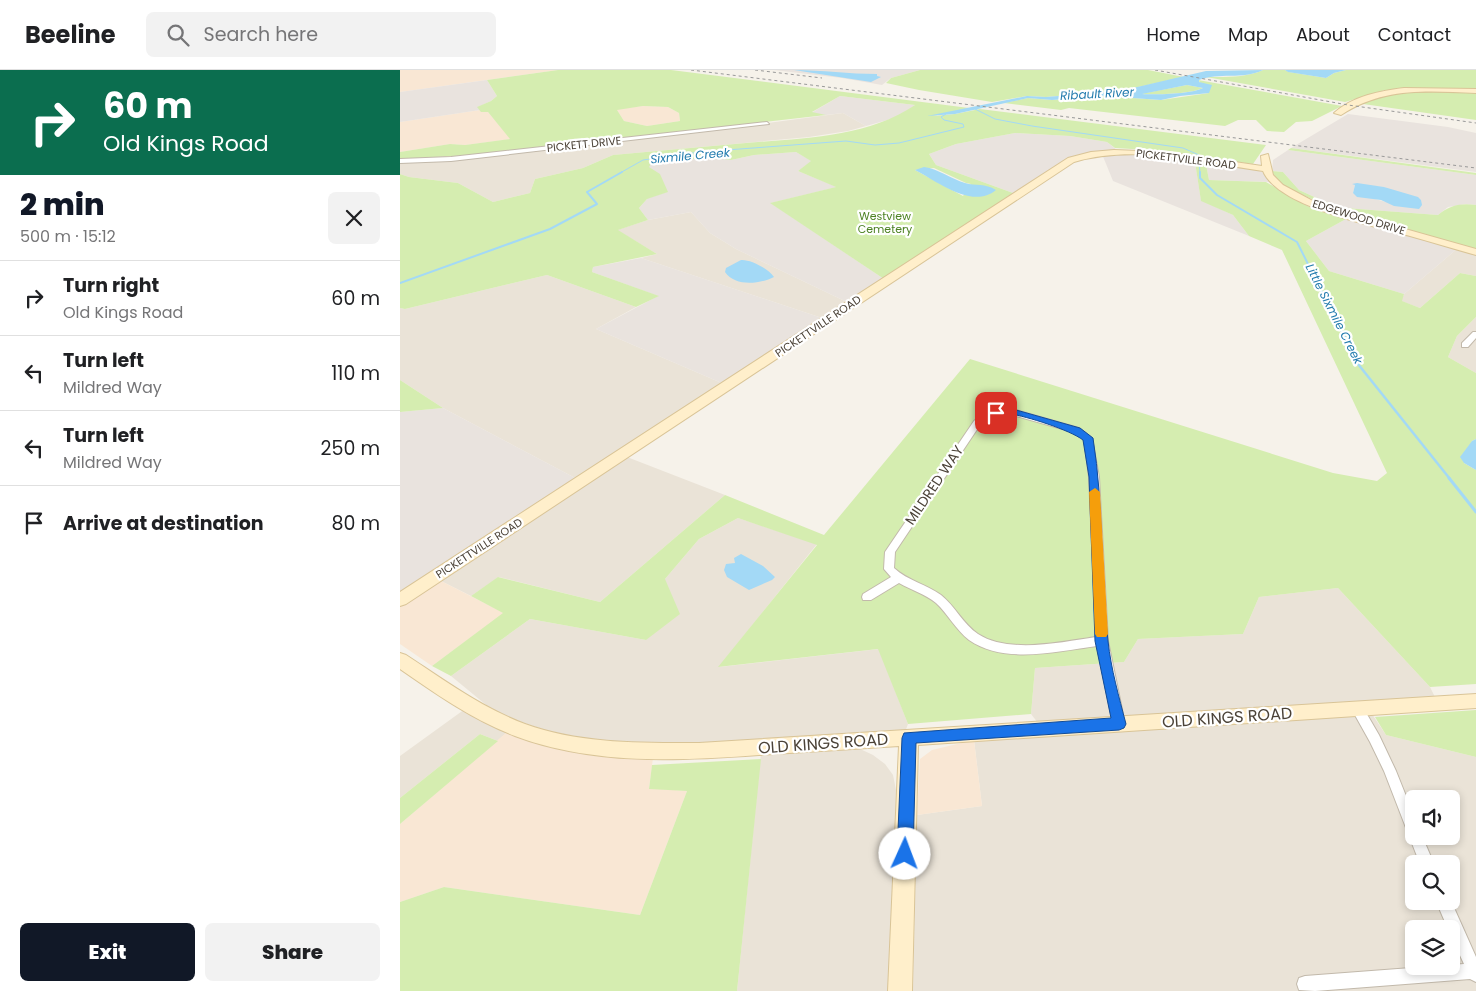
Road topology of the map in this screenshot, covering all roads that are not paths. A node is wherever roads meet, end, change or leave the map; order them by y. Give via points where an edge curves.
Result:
1 (1476, 92) edge
2 (1338, 113) dead end
3 (767, 123) dead end
4 (1265, 156) dead end
5 (400, 161) edge
6 (1265, 169) junction
7 (1476, 252) edge
8 (1476, 334) edge
9 (1465, 345) dead end
10 (898, 578) junction
11 (867, 596) dead end
12 (400, 600) edge
13 (1102, 641) junction
14 (400, 660) edge
15 (1476, 701) edge
16 (1357, 708) junction
17 (1119, 724) junction
18 (909, 738) junction
19 (1405, 811) edge
20 (1447, 910) edge
21 (1475, 972) edge
22 (1305, 984) dead end
23 (900, 991) edge

1 - 2 street via 1385,92 1361,98
3 - 5 street, PICKETT DRIVE via 459,158
4 - 6 street
6 - 7 street, EDGEWOOD DRIVE via 1284,189 1312,204
6 - 12 street, PICKETTVILLE ROAD via 1136,152 1099,153 1071,160
8 - 9 street
10 - 11 street
10 - 13 street via 934,596 976,638 996,647 1019,649
10 - 13 street, MILDRED WAY via 888,569 890,552 976,424 985,416 1009,411 1076,430 1088,438 1094,477
13 - 17 street, MILDRED WAY
14 - 18 street, OLD KINGS ROAD via 498,721 580,745 652,752
15 - 16 street, OLD KINGS ROAD
16 - 17 street, OLD KINGS ROAD
16 - 19 street via 1390,771
17 - 18 street, OLD KINGS ROAD
18 - 23 street
20 - 21 street
21 - 22 street

